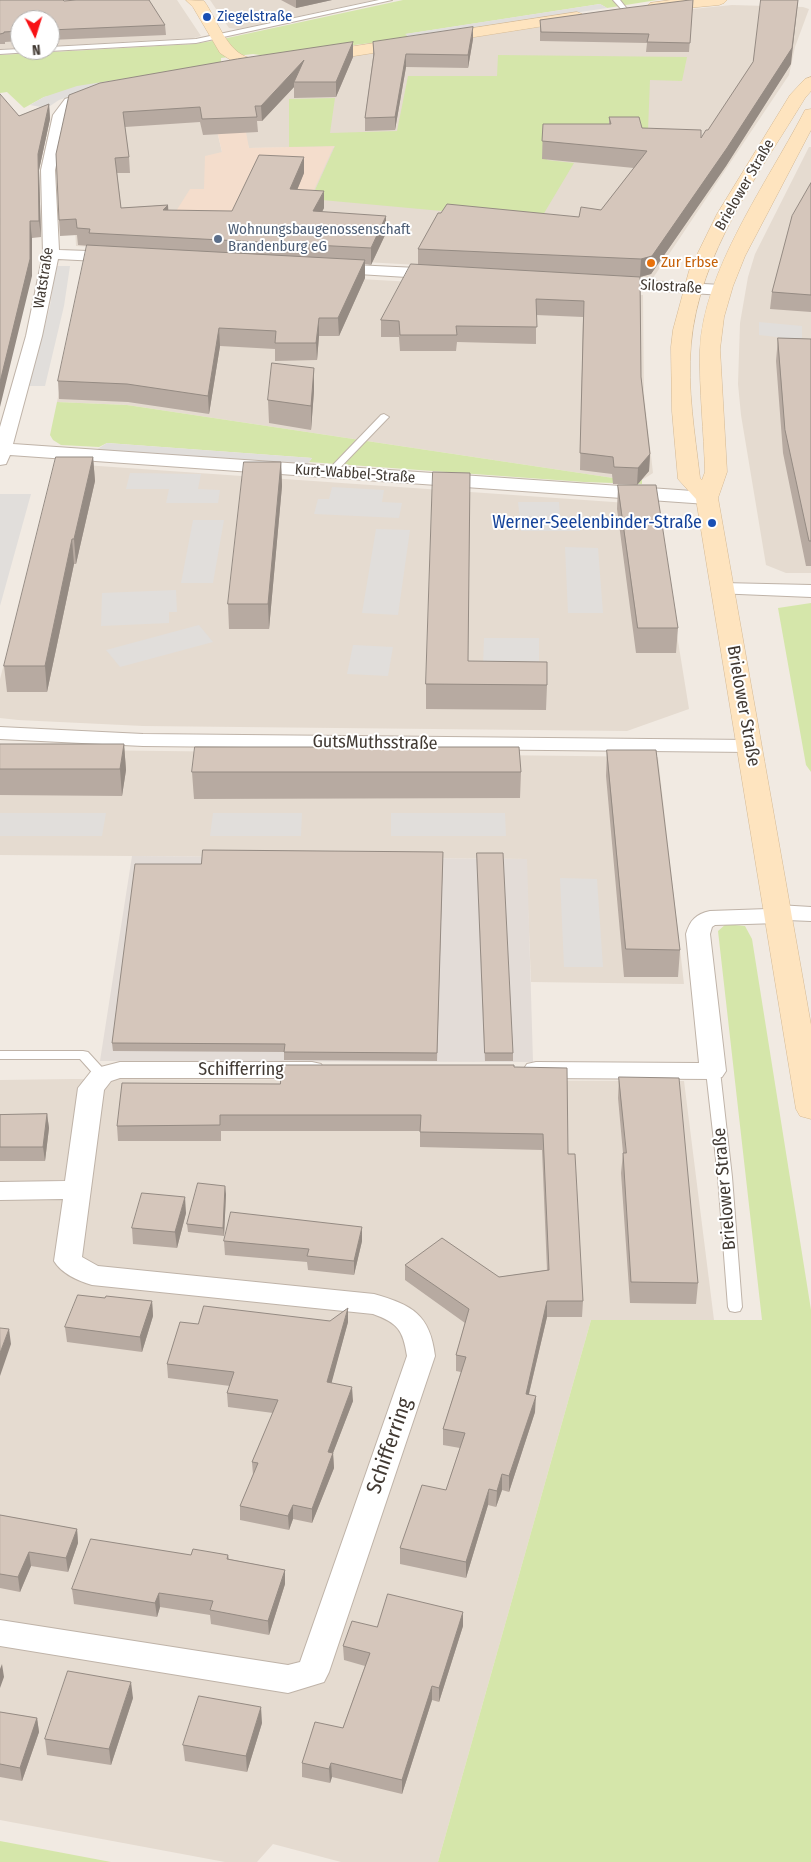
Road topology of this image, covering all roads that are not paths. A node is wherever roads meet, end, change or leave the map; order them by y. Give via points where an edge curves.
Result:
1 (194, 0) edge
2 (389, 0) edge
3 (719, 0) edge
4 (621, 5) edge
5 (219, 37) junction
6 (60, 48) edge
7 (246, 63) junction
8 (231, 70) edge
9 (811, 82) edge
10 (115, 90) edge
11 (811, 114) edge
12 (51, 254) junction
13 (137, 258) edge
14 (315, 268) edge
15 (455, 275) edge
16 (595, 283) edge
17 (694, 288) junction
18 (722, 290) junction
19 (384, 417) dead end
20 (1, 453) edge
21 (331, 472) junction
22 (707, 498) junction
23 (722, 589) junction
24 (811, 591) edge
25 (0, 733) edge
26 (750, 746) junction
27 (778, 914) junction
28 (811, 914) edge
29 (0, 1056) edge
30 (331, 1070) edge
31 (513, 1070) edge
32 (713, 1071) junction
33 (102, 1075) junction
34 (811, 1109) edge
35 (76, 1190) junction
36 (0, 1191) edge
37 (735, 1307) dead end
38 (0, 1633) edge

1 - 5 main road
2 - 5 lane
3 - 4 main road
4 - 7 main road via 600,13 293,60
5 - 6 lane
5 - 7 main road via 226,50
7 - 8 street
9 - 17 main road, Brielower Straße via 798,95 726,214 698,270
10 - 12 street, Watstraße via 74,99 62,107 48,170
11 - 18 main road, Brielower Straße via 739,249
12 - 13 street
12 - 20 street, Watstraße via 34,336
14 - 15 street
16 - 17 street, Silostraße
17 - 18 street, Silostraße
17 - 22 main road, Brielower Straße via 681,347 682,411 690,479
18 - 22 main road, Brielower Straße via 711,341 716,472
19 - 21 lane
20 - 21 street, Kurt-Wabbel-Straße
21 - 22 street, Kurt-Wabbel-Straße
22 - 23 main road, Brielower Straße
23 - 24 street
23 - 26 main road, Brielower Straße
25 - 26 street, GutsMuthsstraße via 156,741
26 - 27 main road, Brielower Straße
27 - 28 street
27 - 32 street, Brielower Straße via 710,918 701,924 698,934
27 - 34 main road, Brielower Straße
29 - 33 lane via 83,1055
30 - 33 street, Schifferring via 120,1070
31 - 32 street
32 - 37 lane, Brielower Straße via 726,1177
33 - 35 street, Schifferring via 91,1088
35 - 36 street
35 - 38 street, Schifferring via 68,1261 92,1275 374,1304 391,1309 412,1322 420,1339 421,1356 313,1672 288,1679

